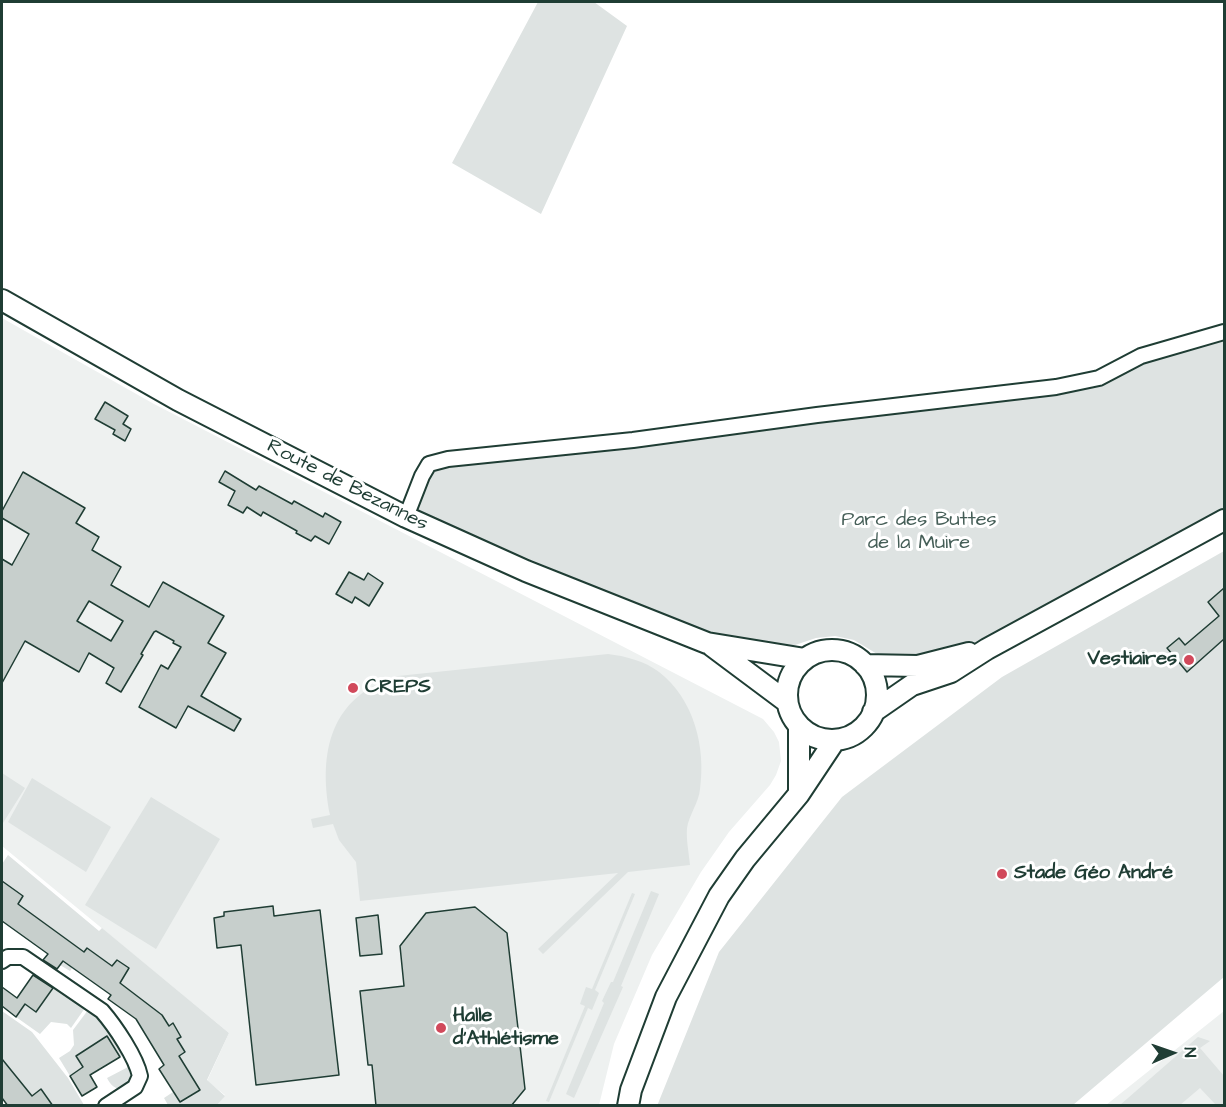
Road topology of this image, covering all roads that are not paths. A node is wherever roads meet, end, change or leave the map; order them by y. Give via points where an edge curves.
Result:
1 (2, 300) edge
2 (1224, 332) edge
3 (406, 517) junction
4 (1224, 520) edge
5 (707, 643) junction
6 (987, 649) junction
7 (805, 659) junction
8 (865, 665) junction
9 (787, 702) junction
10 (873, 712) junction
11 (799, 726) junction
12 (836, 740) junction
13 (799, 794) junction
14 (2, 961) edge
15 (106, 1106) edge
16 (628, 1106) edge

1 - 3 street, Route de Bezannes via 178,400
2 - 3 street via 1141,356 1099,378 1056,387 448,459 429,465
3 - 5 street, Route de Bezannes via 526,572
4 - 6 street
5 - 7 street, Route de Bezannes
5 - 9 street, Route de Bezannes
6 - 8 street via 918,666
6 - 10 street via 951,672 912,685
7 - 8 street via 817,652 836,651
7 - 9 street via 788,682
8 - 10 street via 876,687
9 - 11 street
10 - 12 street via 858,732
11 - 12 street via 816,737
11 - 13 street
12 - 13 street
13 - 16 street via 719,896 666,997
14 - 15 street via 23,957 102,1011 114,1027 140,1076 135,1087

